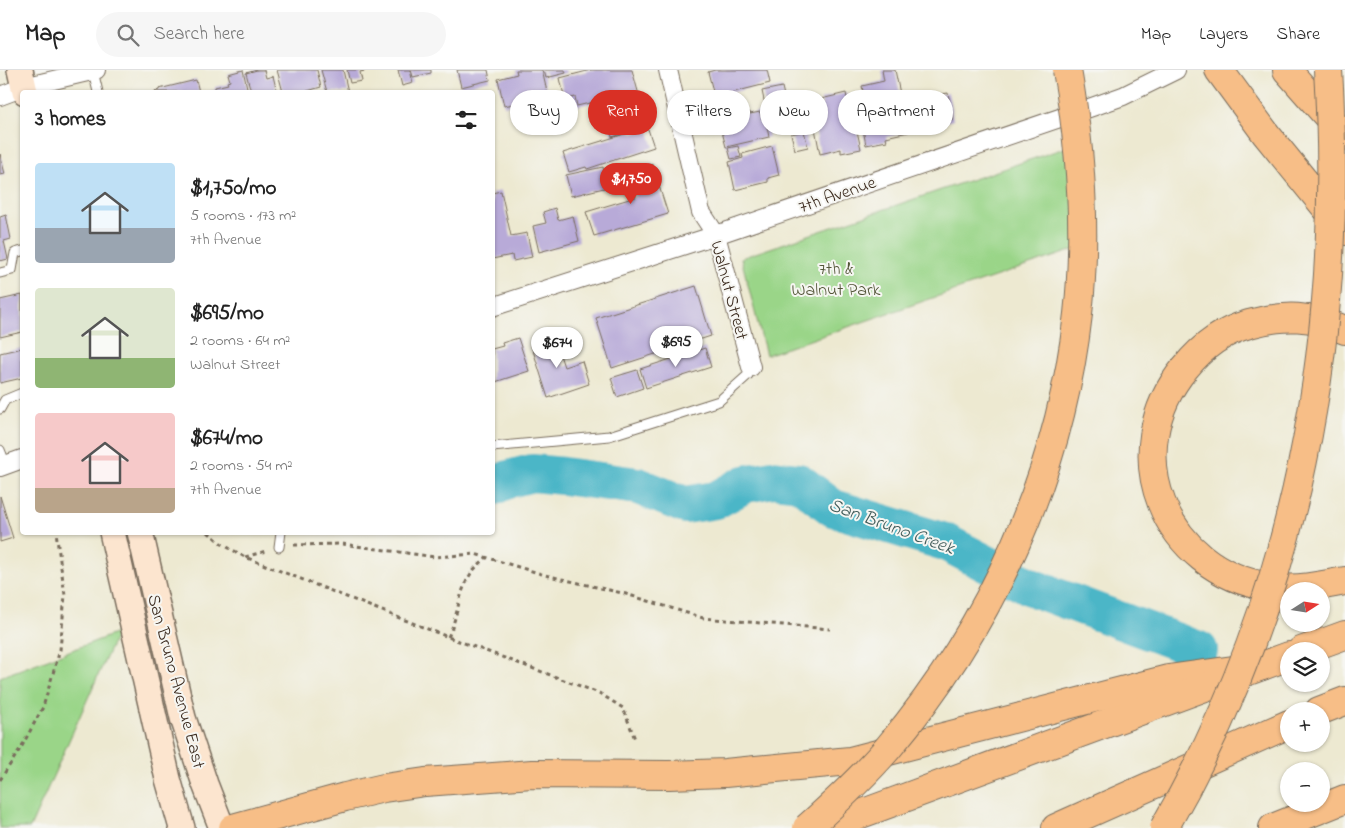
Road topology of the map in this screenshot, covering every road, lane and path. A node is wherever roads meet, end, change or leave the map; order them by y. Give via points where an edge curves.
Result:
1 (94, 70) edge
2 (668, 70) edge
3 (1067, 70) edge
4 (1176, 70) edge
5 (1219, 70) edge
6 (1287, 70) edge
7 (1328, 70) edge
8 (23, 83) edge
9 (98, 90) edge
10 (0, 96) edge
11 (1345, 136) edge
12 (1345, 231) edge
13 (716, 235) junction
14 (20, 252) edge
15 (0, 273) edge
16 (495, 306) edge
17 (1345, 330) edge
18 (750, 367) joint
19 (20, 394) edge
20 (0, 409) edge
21 (495, 447) edge
22 (56, 535) edge
23 (113, 535) edge
24 (141, 535) edge
25 (212, 535) edge
26 (280, 535) edge
27 (280, 547) junction
28 (245, 557) junction
29 (486, 558) junction
30 (1345, 581) edge
31 (830, 629) dead end
32 (1345, 635) edge
33 (448, 638) junction
34 (1326, 642) edge
35 (1280, 659) edge
36 (1262, 666) junction
37 (1345, 701) edge
38 (1330, 707) edge
39 (1280, 728) edge
40 (635, 739) dead end
41 (0, 780) edge
42 (1345, 799) edge
43 (182, 828) edge
44 (222, 828) edge
45 (233, 828) edge
46 (807, 828) edge
47 (823, 828) edge
48 (1056, 828) edge
49 (1164, 828) edge
50 (1273, 828) edge

1 - 8 street
1 - 9 lane
2 - 13 street, Walnut Street via 701,212
3 - 46 highway, bridge via 1080,169 1082,239 1078,314 1067,382 1050,452 1028,516 997,586 968,637 931,693 887,749
4 - 13 street, 7th Avenue via 1123,96
5 - 12 highway
6 - 11 highway
7 - 49 highway, bridge via 1334,141 1335,239 1324,366 1310,454 1259,630 1206,752
8 - 10 street
13 - 16 street, 7th Avenue
13 - 18 street, Walnut Street
14 - 15 lane via 15,253 12,270
17 - 30 highway via 1308,318 1286,316 1237,327 1215,339 1177,377 1163,402 1155,430 1153,457 1164,511 1194,552 1218,569 1269,587 1297,589
18 - 21 lane via 748,374 719,400 609,436
19 - 20 lane via 5,400
22 - 41 path via 65,595 60,650 43,707
23 - 43 main road, San Bruno Avenue East
24 - 44 main road, San Bruno Avenue East via 183,718
25 - 28 path
26 - 27 lane
27 - 28 path
27 - 29 path via 342,544 435,557 475,554
28 - 33 path
29 - 31 path via 626,594 703,618
29 - 33 path via 470,574
32 - 34 highway
33 - 40 path via 599,693 623,708
35 - 36 highway
36 - 45 highway via 1168,679 850,761 725,774 532,774 425,782 345,797
36 - 47 highway
37 - 38 highway
39 - 48 highway
42 - 50 highway

